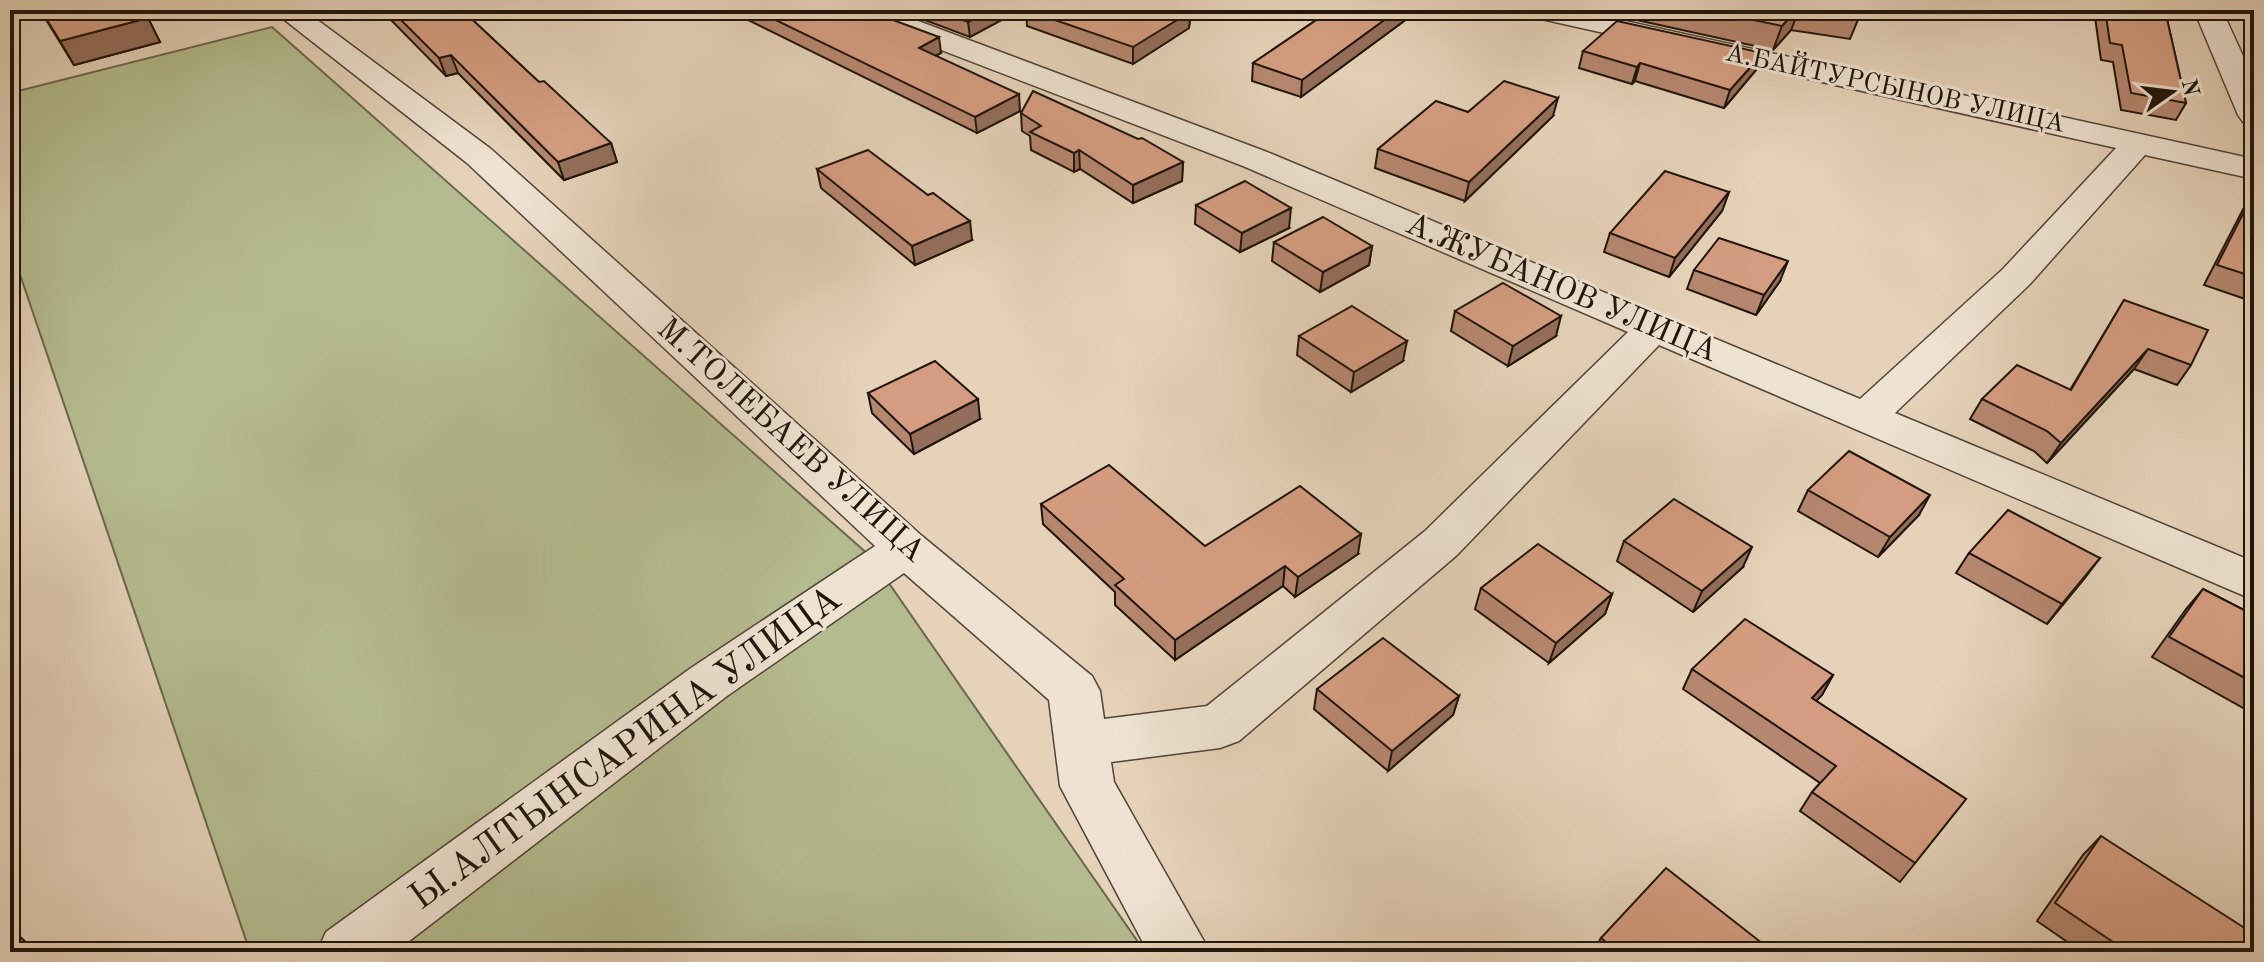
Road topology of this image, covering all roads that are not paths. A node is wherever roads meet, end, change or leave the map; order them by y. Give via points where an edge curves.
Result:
1 (286, 10) edge
2 (863, 10) edge
3 (1537, 10) edge
4 (2208, 10) edge
5 (2254, 115) edge
6 (2138, 143) junction
7 (2254, 169) edge
8 (1654, 328) junction
9 (1865, 418) junction
10 (906, 548) junction
11 (2254, 582) edge
12 (1082, 744) junction
13 (347, 952) edge
14 (1180, 952) edge

1 - 10 street, М.ТОЛЕБАЕВ УЛИЦА via 479,156
2 - 8 street, А.ЖУБАНОВ УЛИЦА via 1255,159
3 - 6 street, А.БАЙТУРСЫНОВ УЛИЦА
4 - 5 street
6 - 7 street, А.БАЙТУРСЫНОВ УЛИЦА
6 - 9 street via 2016,277
8 - 9 street, А.ЖУБАНОВ УЛИЦА
8 - 12 street via 1441,543 1220,726
9 - 11 street, А.ЖУБАНОВ УЛИЦА
10 - 12 street, М.ТОЛЕБАЕВ УЛИЦА via 1074,691
10 - 13 street, Ы.АЛТЫНСАРИНА УЛИЦА via 709,682
12 - 14 street, М.ТОЛЕБАЕВ УЛИЦА via 1087,786

